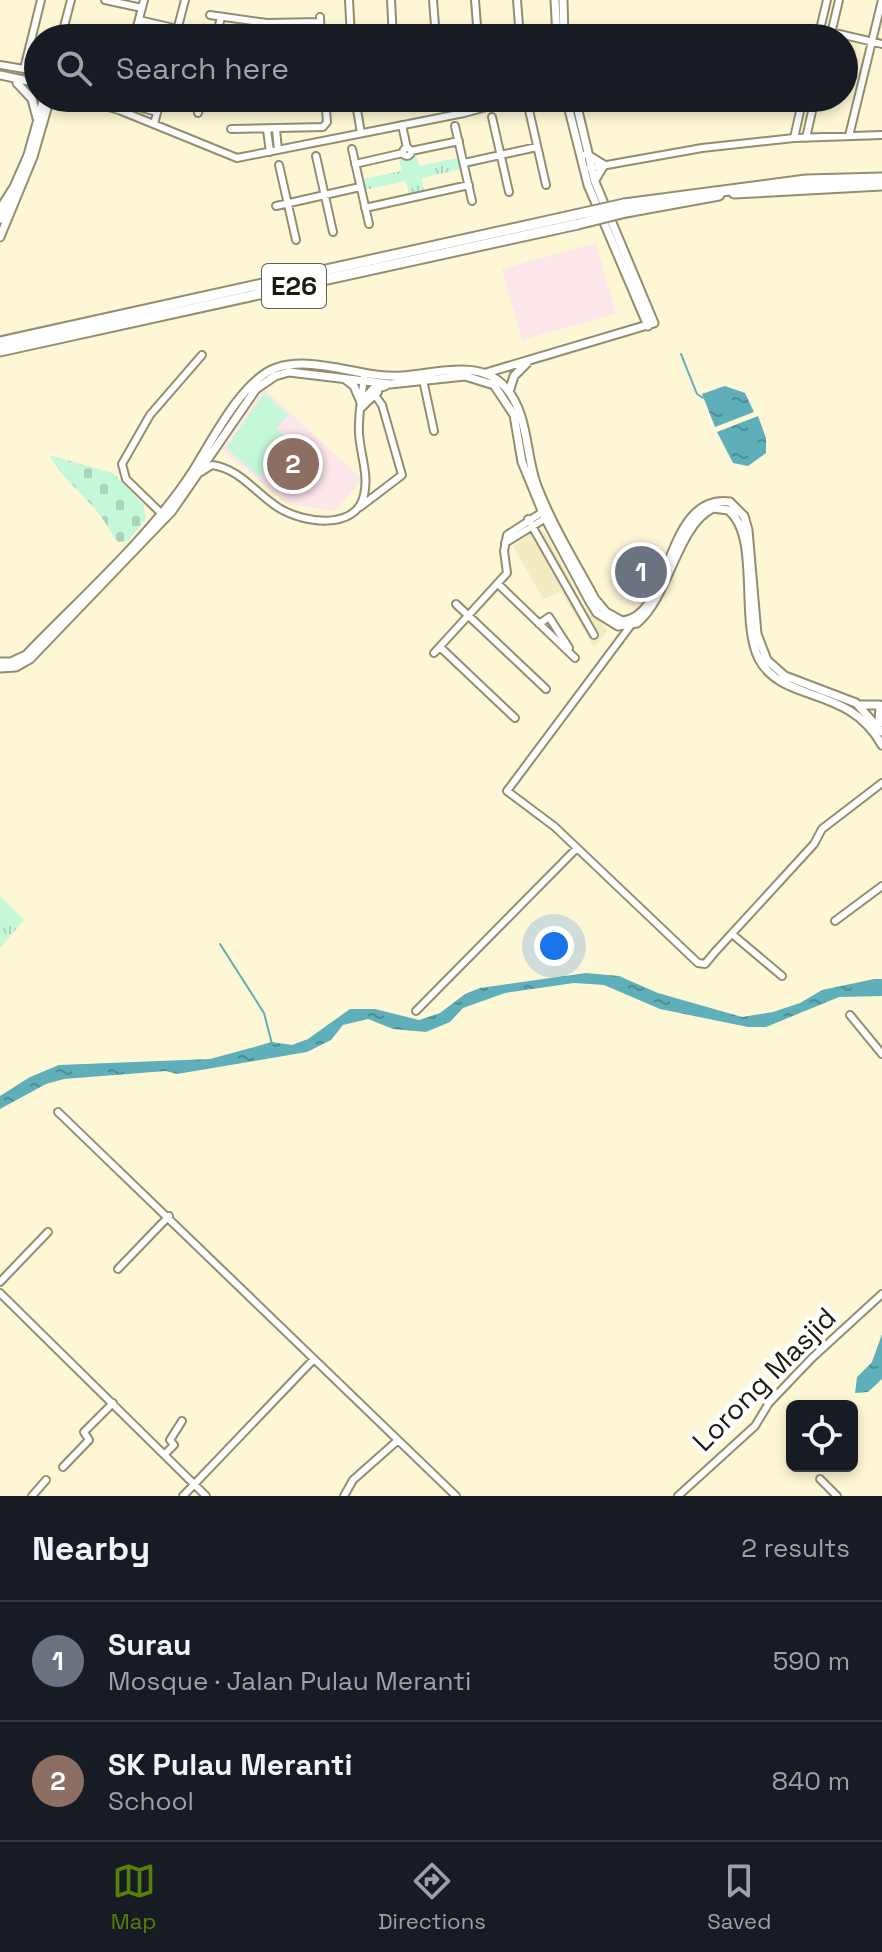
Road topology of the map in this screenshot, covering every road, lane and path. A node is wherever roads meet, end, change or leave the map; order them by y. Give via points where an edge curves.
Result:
1 (41, 0) edge
2 (71, 0) edge
3 (105, 0) edge
4 (185, 0) edge
5 (349, 0) edge
6 (391, 0) edge
7 (433, 0) edge
8 (475, 0) edge
9 (517, 0) edge
10 (555, 0) edge
11 (563, 0) edge
12 (827, 0) edge
13 (839, 0) edge
14 (882, 0) edge
15 (143, 4) edge
16 (210, 15) dead end
17 (221, 17) junction
18 (139, 20) junction
19 (35, 24) edge
20 (65, 24) edge
21 (138, 24) edge
22 (156, 24) edge
23 (179, 24) edge
24 (219, 24) edge
25 (320, 24) edge
26 (350, 24) edge
27 (392, 24) edge
28 (435, 24) edge
29 (477, 24) edge
30 (519, 24) edge
31 (556, 24) edge
32 (564, 24) edge
33 (821, 24) edge
34 (833, 24) edge
35 (858, 40) edge
36 (872, 43) junction
37 (882, 44) edge
38 (0, 65) edge
39 (24, 69) edge
40 (0, 78) edge
41 (17, 83) junction
42 (24, 83) edge
43 (24, 84) edge
44 (24, 91) edge
45 (858, 100) edge
46 (35, 112) edge
47 (41, 112) edge
48 (46, 112) edge
49 (119, 112) edge
50 (157, 112) edge
51 (326, 112) edge
52 (358, 112) edge
53 (458, 112) edge
54 (529, 112) edge
55 (571, 112) edge
56 (572, 112) edge
57 (800, 112) edge
58 (812, 112) edge
59 (855, 112) edge
60 (492, 117) dead end
61 (154, 124) junction
62 (402, 125) junction
63 (455, 126) dead end
64 (37, 128) junction
65 (231, 129) dead end
66 (276, 129) junction
67 (267, 130) junction
68 (361, 133) junction
69 (882, 135) edge
70 (849, 136) junction
71 (794, 138) junction
72 (806, 138) junction
73 (459, 141) junction
74 (537, 147) junction
75 (352, 149) dead end
76 (278, 150) junction
77 (407, 151) junction
78 (270, 152) junction
79 (586, 154) junction
80 (500, 155) junction
81 (316, 156) dead end
82 (464, 163) junction
83 (355, 164) junction
84 (279, 165) dead end
85 (604, 165) junction
86 (586, 169) junction
87 (882, 178) edge
88 (595, 182) junction
89 (469, 185) junction
90 (546, 185) dead end
91 (882, 185) edge
92 (360, 187) junction
93 (12, 189) junction
94 (509, 192) dead end
95 (324, 195) junction
96 (472, 201) dead end
97 (288, 203) junction
98 (276, 206) dead end
99 (0, 208) edge
100 (365, 208) junction
101 (625, 208) junction
102 (0, 219) edge
103 (369, 224) dead end
104 (333, 232) dead end
105 (0, 237) edge
106 (296, 240) dead end
107 (637, 301) junction
108 (651, 324) junction
109 (626, 334) junction
110 (0, 342) edge
111 (7, 347) edge
112 (202, 355) dead end
113 (529, 362) junction
114 (484, 373) junction
115 (342, 377) junction
116 (364, 377) junction
117 (423, 380) junction
118 (389, 384) junction
119 (509, 393) junction
120 (375, 395) junction
121 (361, 405) junction
122 (434, 431) dead end
123 (198, 476) junction
124 (360, 507) junction
125 (162, 514) junction
126 (539, 517) junction
127 (498, 584) junction
128 (456, 604) dead end
129 (469, 616) junction
130 (539, 624) junction
131 (631, 625) junction
132 (594, 635) dead end
133 (0, 662) edge
134 (0, 668) edge
135 (546, 689) dead end
136 (856, 703) junction
137 (881, 704) edge
138 (867, 717) junction
139 (515, 718) dead end
140 (882, 731) edge
141 (882, 745) edge
142 (882, 783) edge
143 (577, 848) junction
144 (882, 886) edge
145 (835, 921) dead end
146 (732, 934) junction
147 (782, 976) dead end
148 (416, 1011) dead end
149 (850, 1015) dead end
150 (882, 1054) edge
151 (58, 1112) dead end
152 (169, 1216) junction
153 (48, 1232) dead end
154 (118, 1269) dead end
155 (0, 1282) edge
156 (0, 1293) edge
157 (882, 1294) edge
158 (313, 1360) junction
159 (113, 1403) junction
160 (182, 1421) dead end
161 (397, 1441) junction
162 (165, 1454) junction
163 (63, 1467) dead end
164 (820, 1479) dead end
165 (46, 1480) dead end
166 (196, 1483) junction
167 (32, 1496) edge
168 (183, 1496) edge
169 (206, 1496) edge
170 (344, 1496) edge
171 (456, 1496) edge
172 (678, 1496) edge
173 (837, 1496) edge

1 - 19 street
2 - 20 street
3 - 15 street
4 - 23 street
5 - 26 street
6 - 27 street
7 - 28 street
8 - 29 street
9 - 30 street
10 - 31 main road
11 - 32 main road
12 - 33 street
13 - 34 street
14 - 36 street
15 - 18 street
16 - 17 street
17 - 24 street
17 - 25 street via 267,23 320,19
18 - 21 street
18 - 22 street
35 - 36 street
36 - 37 street
36 - 45 street
38 - 39 street
40 - 41 main road
40 - 42 main road
41 - 43 main road
41 - 44 main road
46 - 64 main road
47 - 64 main road
48 - 105 main road
49 - 61 street
50 - 61 street
51 - 66 street via 327,122 316,128
52 - 68 street
53 - 62 street
54 - 74 street
55 - 86 main road
56 - 79 main road
57 - 71 street
58 - 72 street
59 - 70 street
60 - 80 street
61 - 78 street via 229,157
62 - 68 street
62 - 77 street
63 - 73 street
64 - 93 main road
65 - 67 street
66 - 67 street
66 - 76 street
67 - 78 street
68 - 76 street
69 - 70 street
70 - 72 street
71 - 72 street
71 - 85 street
73 - 77 street
73 - 82 street
74 - 80 street
74 - 90 street
75 - 83 street
76 - 78 street
77 - 83 street
79 - 85 main road
79 - 86 main road
80 - 82 street
80 - 94 street
81 - 95 street
82 - 89 street
83 - 92 street
84 - 97 street
85 - 86 street
85 - 88 main road
86 - 88 main road
86 - 107 main road
87 - 101 highway, E26 via 806,180
88 - 108 main road
89 - 96 street
89 - 100 street
91 - 101 highway, E26 via 719,195
92 - 95 street
92 - 100 street
93 - 99 street
93 - 102 main road
95 - 97 street
95 - 104 street
97 - 98 street
97 - 106 street
100 - 103 street
101 - 111 highway, E26, bridge
107 - 108 main road
107 - 109 main road via 638,322
108 - 109 main road
109 - 113 main road
110 - 111 highway, E26
112 - 125 street via 150,415 122,464 126,479
113 - 114 main road
113 - 119 main road via 514,376
114 - 116 main road via 453,370
114 - 119 main road
115 - 116 main road
115 - 121 main road via 354,386
115 - 123 main road via 289,372 264,381
116 - 118 main road
116 - 121 street
116 - 125 main road via 302,365 260,376
117 - 118 main road
117 - 122 street
117 - 126 main road via 476,377 502,393 514,415
118 - 120 street
118 - 121 main road via 373,389
119 - 126 main road via 519,412
120 - 121 street
120 - 124 street via 402,475
121 - 124 street via 366,483
123 - 124 street via 209,465 220,466 281,509 311,519 343,519
123 - 134 main road via 172,511 30,659
125 - 133 main road via 26,655
126 - 127 street via 505,543 507,573
126 - 131 main road via 597,613 611,624
126 - 132 street
126 - 136 main road via 595,599 612,617 628,620 654,591 695,512 711,501 730,502 744,516 748,530 757,634 767,660 785,676
127 - 129 street
127 - 130 street
128 - 129 street
129 - 135 street
129 - 139 street via 437,650
130 - 130 street via 557,641 575,658 549,617
131 - 138 main road via 652,608 695,522 713,508 728,510 739,521 744,538 752,637 761,663 783,682
131 - 143 street via 507,791
136 - 137 main road
136 - 138 main road
137 - 138 street
137 - 140 main road
138 - 140 main road
138 - 141 main road
142 - 146 street via 819,832
143 - 146 street via 698,963 705,964
143 - 148 street
144 - 145 street
146 - 147 street
149 - 150 street
151 - 152 street
152 - 154 street
152 - 158 street
153 - 155 street
156 - 159 street
157 - 172 street, Lorong Masjid via 812,1358 769,1403 755,1426
158 - 161 street
158 - 166 street
159 - 162 street
159 - 163 street via 84,1432 89,1440
160 - 162 street
161 - 170 street via 353,1480
161 - 171 street
162 - 166 street
164 - 173 street
165 - 167 street
166 - 168 street
166 - 169 street

